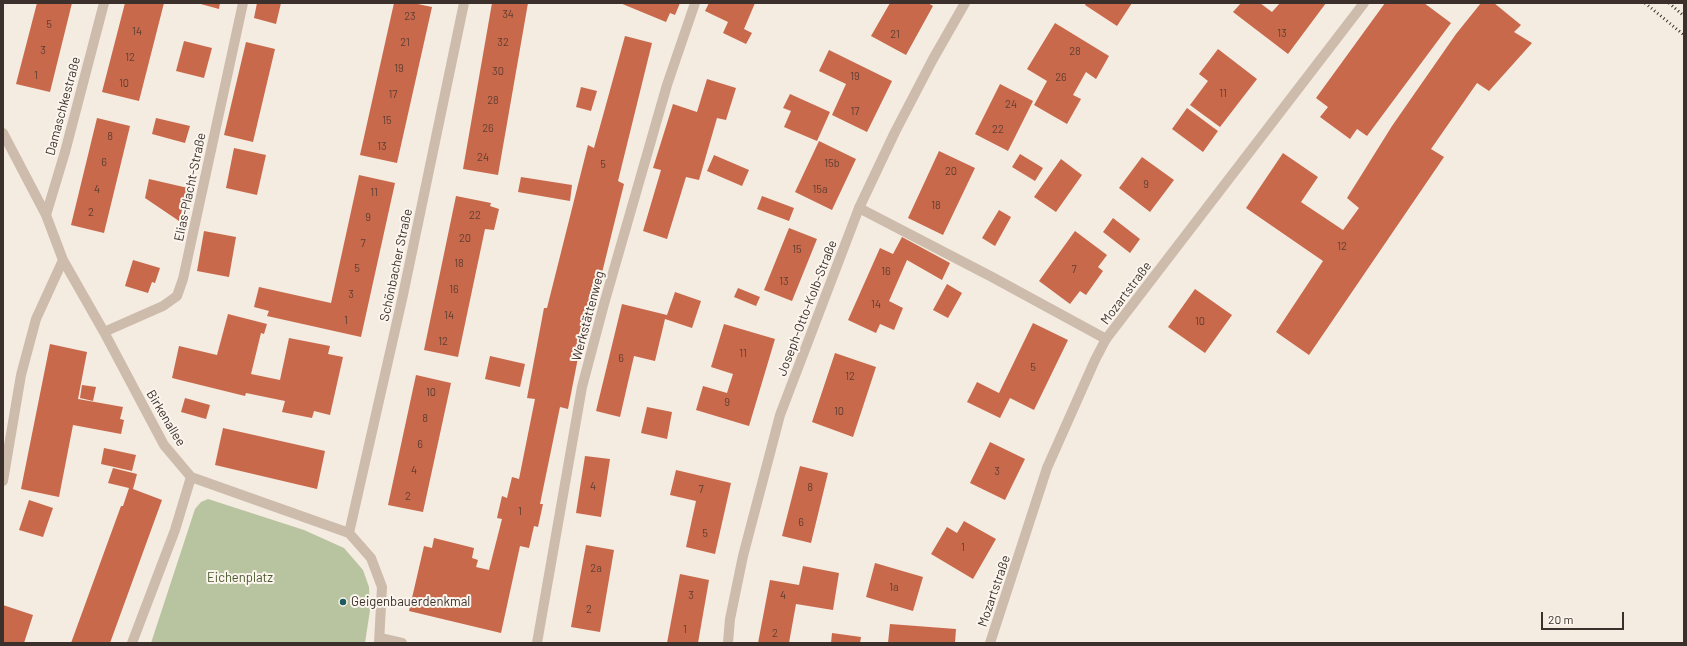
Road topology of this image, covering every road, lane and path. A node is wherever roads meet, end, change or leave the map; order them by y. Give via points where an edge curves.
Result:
1 (104, 3) edge
2 (243, 3) edge
3 (464, 3) edge
4 (695, 3) edge
5 (965, 3) edge
6 (1364, 3) edge
7 (3, 133) edge
8 (859, 208) junction
9 (46, 215) junction
10 (63, 260) junction
11 (104, 332) junction
12 (1106, 339) junction
13 (191, 477) junction
14 (3, 481) edge
15 (349, 533) junction
16 (379, 641) edge
17 (132, 643) edge
18 (402, 643) edge
19 (537, 643) edge
20 (728, 643) edge
21 (990, 643) edge

1 - 9 street, Damaschkestraße
2 - 11 street, Elias-Placht-Straße via 183,279 177,296 163,306
3 - 15 street, Schönbacher Straße via 403,295
4 - 19 street, Werkstättenweg via 667,85 582,387
5 - 8 street, Joseph-Otto-Kolb-Straße via 895,132
6 - 12 street, Mozartstraße
7 - 9 street, Birkenallee
8 - 12 street
8 - 20 street, Joseph-Otto-Kolb-Straße via 780,415 743,556 730,619
9 - 10 street, Birkenallee
10 - 11 street, Birkenallee
10 - 14 street via 36,320 21,375
11 - 13 street, Birkenallee via 164,445
12 - 21 street, Mozartstraße via 1047,468
13 - 15 street
13 - 17 street
15 - 16 street via 371,558 382,587
16 - 18 street

